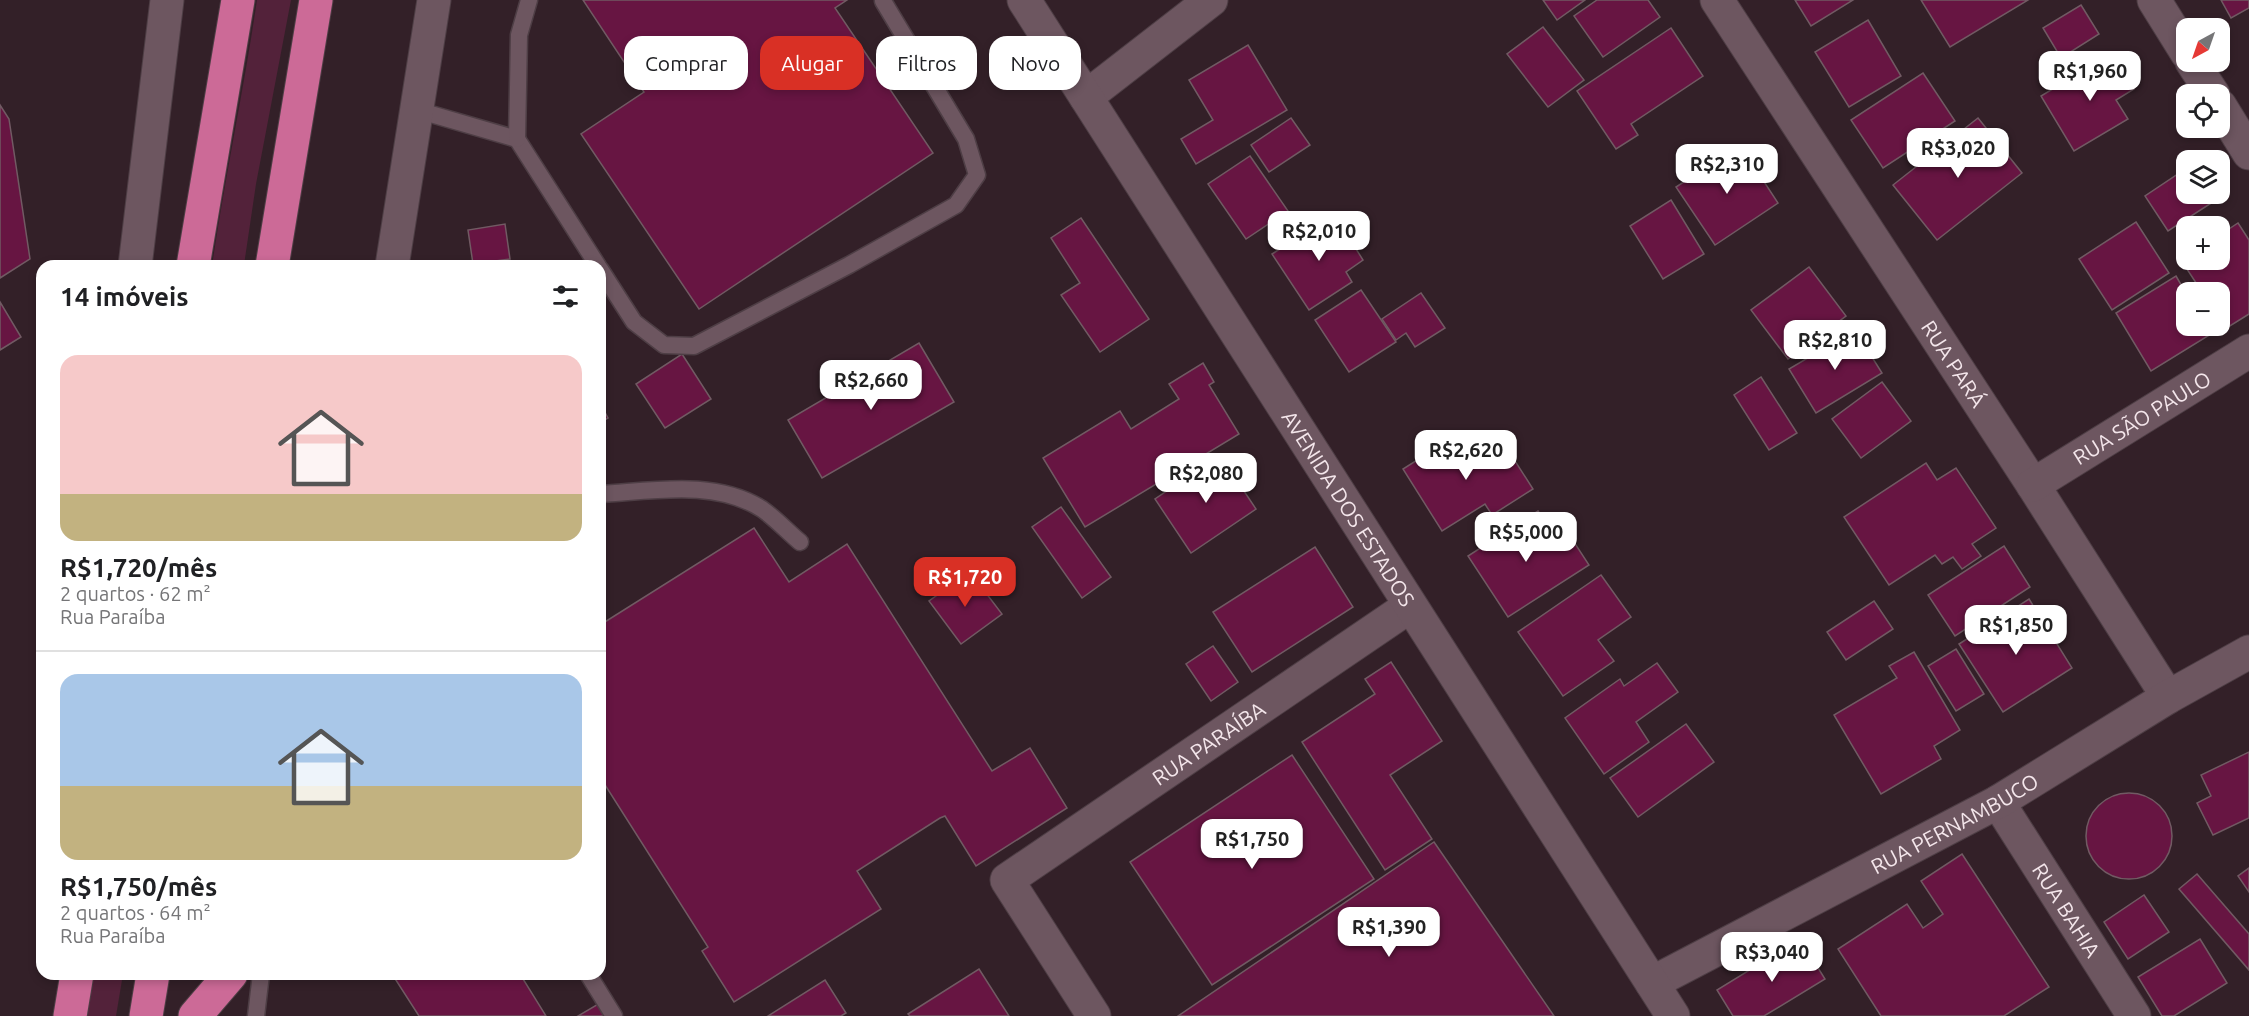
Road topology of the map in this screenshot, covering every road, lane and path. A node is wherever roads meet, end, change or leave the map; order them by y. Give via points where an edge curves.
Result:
1 (167, 0) edge
2 (238, 0) edge
3 (316, 0) edge
4 (434, 0) edge
5 (529, 0) edge
6 (1024, 0) edge
7 (1210, 0) edge
8 (1716, 0) edge
9 (2154, 0) edge
10 (883, 2) dead end
11 (2176, 35) edge
12 (1086, 98) junction
13 (417, 110) junction
14 (2230, 122) edge
15 (517, 139) junction
16 (2249, 153) edge
17 (136, 260) edge
18 (194, 260) edge
19 (273, 260) edge
20 (393, 260) edge
21 (595, 260) edge
22 (606, 278) edge
23 (2249, 351) edge
24 (2032, 485) junction
25 (606, 494) edge
26 (800, 542) dead end
27 (1410, 606) junction
28 (2249, 652) edge
29 (2168, 697) junction
30 (1998, 802) junction
31 (76, 980) edge
32 (152, 980) edge
33 (226, 980) edge
34 (260, 980) edge
35 (592, 980) edge
36 (1652, 983) junction
37 (70, 1016) edge
38 (146, 1016) edge
39 (195, 1016) edge
40 (256, 1016) edge
41 (614, 1016) edge
42 (1094, 1016) edge
43 (1673, 1016) edge
44 (2134, 1016) edge

1 - 17 street
2 - 18 highway
3 - 19 highway
4 - 13 street
5 - 15 lane via 519,35
6 - 12 street, AVENIDA DOS ESTADOS
7 - 12 street
8 - 24 street, RUA PARÁ
9 - 11 street
10 - 22 lane via 966,139 977,175 956,205 694,346 664,345 634,322
12 - 27 street, AVENIDA DOS ESTADOS
13 - 15 lane
13 - 20 street
14 - 16 street
15 - 21 lane
23 - 24 street, RUA SÃO PAULO
24 - 29 street, RUA PARÁ
25 - 26 lane via 702,489 736,497 762,509
27 - 36 street, AVENIDA DOS ESTADOS
27 - 42 street, RUA PARAÍBA via 1007,880
28 - 29 street, RUA PERNAMBUCO
29 - 30 street, RUA PERNAMBUCO
30 - 36 street, RUA PERNAMBUCO
30 - 44 street, RUA BAHIA
31 - 37 highway
32 - 38 highway
33 - 39 highway
34 - 40 lane
35 - 41 lane
36 - 43 street, AVENIDA DOS ESTADOS

